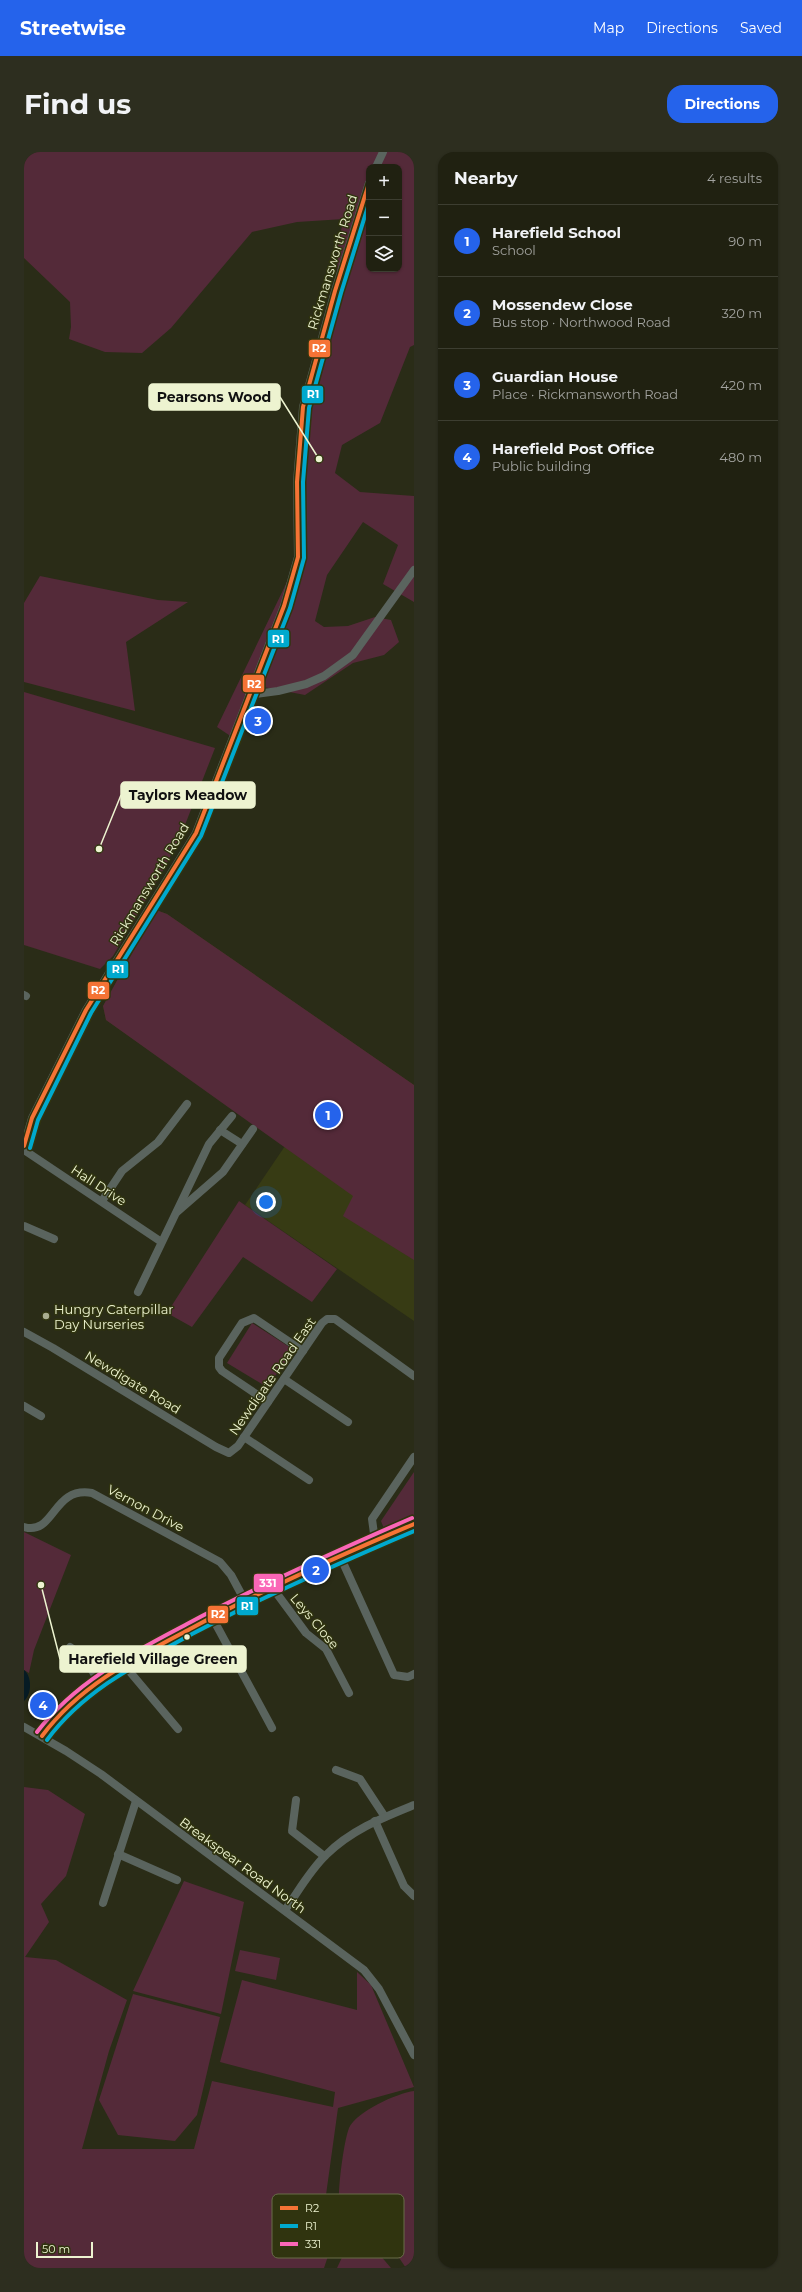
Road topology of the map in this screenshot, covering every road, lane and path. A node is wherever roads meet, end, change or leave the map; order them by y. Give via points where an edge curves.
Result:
1 (383, 152) edge
2 (377, 164) edge
3 (366, 193) edge
4 (414, 570) edge
5 (249, 695) junction
6 (187, 1104) dead end
7 (232, 1116) dead end
8 (253, 1129) dead end
9 (220, 1130) junction
10 (242, 1144) junction
11 (24, 1146) edge
12 (24, 1150) edge
13 (102, 1201) junction
14 (174, 1215) junction
15 (24, 1226) edge
16 (54, 1239) dead end
17 (160, 1241) junction
18 (138, 1292) dead end
19 (24, 1332) edge
20 (303, 1351) junction
21 (414, 1376) edge
22 (284, 1378) junction
23 (268, 1402) junction
24 (24, 1406) edge
25 (41, 1416) dead end
26 (348, 1422) dead end
27 (244, 1437) junction
28 (229, 1453) joint
29 (414, 1457) edge
30 (309, 1480) dead end
31 (414, 1524) edge
32 (24, 1527) edge
33 (375, 1540) junction
34 (340, 1556) junction
35 (272, 1587) junction
36 (245, 1601) junction
37 (212, 1617) junction
38 (70, 1647) dead end
39 (125, 1666) junction
40 (414, 1674) edge
41 (98, 1682) junction
42 (349, 1693) dead end
43 (24, 1727) edge
44 (272, 1728) dead end
45 (178, 1729) dead end
46 (42, 1736) junction
47 (336, 1770) dead end
48 (296, 1800) dead end
49 (136, 1801) junction
50 (414, 1805) edge
51 (385, 1817) junction
52 (375, 1821) junction
53 (118, 1854) junction
54 (324, 1856) junction
55 (177, 1880) dead end
56 (414, 1896) edge
57 (103, 1903) dead end
58 (285, 1910) junction
59 (414, 2055) edge

1 - 2 street
3 - 5 street, Rickmansworth Road via 303,407 297,482 298,557 293,579
4 - 5 street via 353,655 324,676 306,684
5 - 11 street, Rickmansworth Road via 196,833 86,1010 32,1118
6 - 13 street via 158,1142 122,1171
7 - 9 street
8 - 10 street
9 - 10 street
9 - 14 street via 209,1144
10 - 14 street via 223,1172
12 - 13 street, Hall Drive
13 - 17 street, Hall Drive
14 - 17 street
15 - 16 street
17 - 18 street
19 - 28 street, Newdigate Road
20 - 21 street, Newdigate Road East via 322,1323 327,1319 335,1319
20 - 22 street, Newdigate Road East
20 - 23 street via 254,1318 242,1323 219,1358 219,1367
22 - 23 street, Newdigate Road East
22 - 26 street
23 - 27 street, Newdigate Road East
24 - 25 street
27 - 28 street, Newdigate Road East
27 - 30 street
29 - 33 street via 372,1519
31 - 33 street
32 - 36 street, Vernon Drive via 42,1525 62,1500 69,1496 92,1493 220,1562 228,1570
33 - 34 street
34 - 35 street
34 - 40 street via 394,1675 408,1677
35 - 36 street
35 - 42 street, Leys Close via 306,1633 326,1649
36 - 37 street
37 - 39 street
37 - 44 street
38 - 41 street via 84,1657
39 - 41 street
39 - 45 street
41 - 46 street via 61,1710
43 - 46 street, Breakspear Road North
46 - 49 street, Breakspear Road North via 101,1774
47 - 51 street via 360,1779
48 - 54 street via 292,1831
49 - 53 street
49 - 58 street, Breakspear Road North
50 - 51 street
51 - 52 street
52 - 54 street via 356,1831
52 - 56 street via 404,1886
53 - 55 street
53 - 57 street
54 - 58 street
58 - 59 street, Breakspear Road North via 364,1970 378,1989

